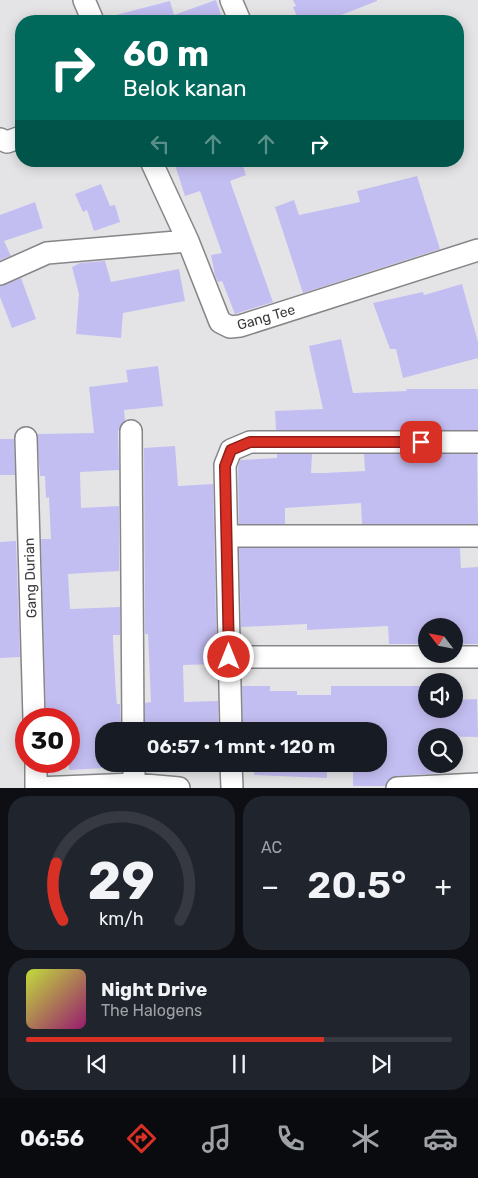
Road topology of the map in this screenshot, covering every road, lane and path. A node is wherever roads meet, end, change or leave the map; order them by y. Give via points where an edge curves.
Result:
1 (84, 0) edge
2 (232, 0) edge
3 (90, 15) edge
4 (238, 15) edge
5 (0, 138) edge
6 (15, 139) edge
7 (155, 167) edge
8 (188, 241) junction
9 (478, 250) edge
10 (0, 274) edge
11 (131, 431) dead end
12 (26, 438) dead end
13 (478, 442) edge
14 (226, 536) junction
15 (478, 536) edge
16 (229, 657) junction
17 (478, 657) edge
18 (34, 708) edge
19 (134, 722) edge
20 (230, 722) edge
21 (231, 772) edge
22 (36, 773) edge
23 (134, 774) edge
24 (478, 784) edge
25 (36, 788) edge
26 (179, 788) edge
27 (232, 788) edge
28 (397, 788) edge

1 - 3 street
2 - 4 street
5 - 6 street via 7,142
7 - 8 street, Gang Tee
8 - 9 street, Gang Tee via 220,322 230,327
8 - 10 street via 47,253
11 - 19 street
12 - 18 street, Gang Durian
13 - 14 street via 250,442 231,450 225,466
14 - 15 street
14 - 16 street
16 - 17 street
16 - 20 street
21 - 27 street
22 - 25 street
23 - 25 street
23 - 26 street
24 - 28 street

